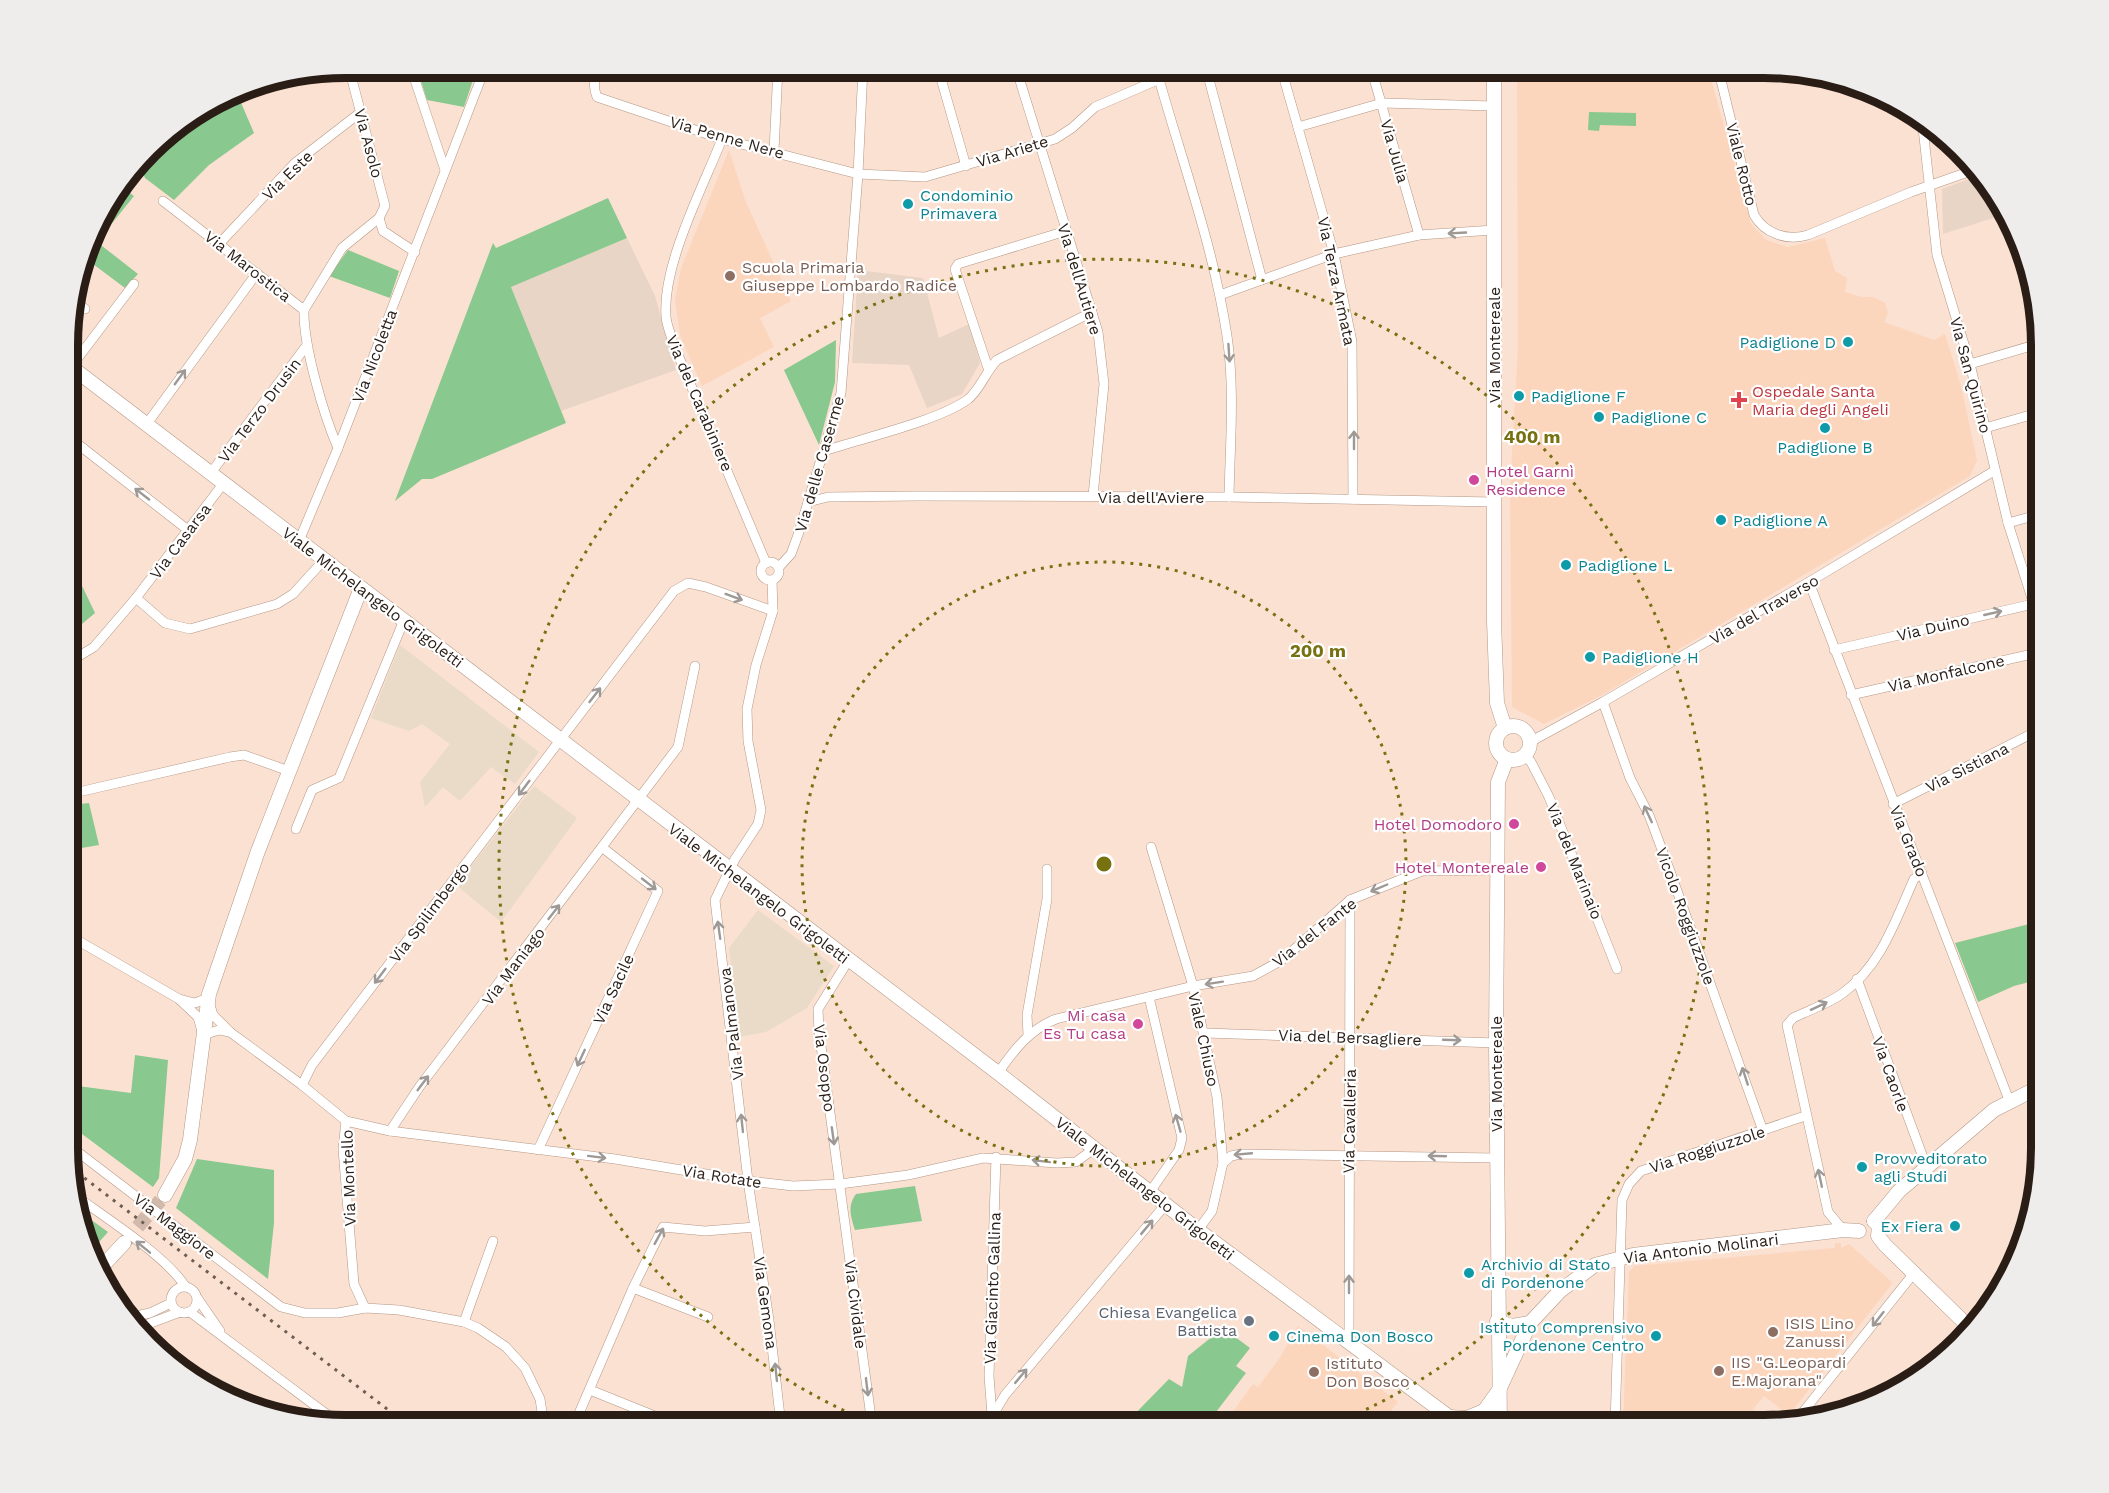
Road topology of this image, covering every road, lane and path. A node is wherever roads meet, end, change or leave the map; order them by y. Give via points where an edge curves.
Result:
1 (352, 78) edge
2 (414, 78) edge
3 (481, 78) edge
4 (595, 78) edge
5 (778, 78) edge
6 (863, 78) edge
7 (941, 78) edge
8 (1019, 78) edge
9 (1209, 78) edge
10 (1284, 78) edge
11 (1374, 78) edge
12 (1494, 78) edge
13 (1720, 78) edge
14 (1159, 79) joint
15 (1382, 103) junction
16 (1494, 106) junction
17 (361, 112) junction
18 (1298, 127) junction
19 (1923, 131) edge
20 (722, 139) junction
21 (1039, 144) junction
22 (774, 151) junction
23 (966, 165) junction
24 (445, 170) junction
25 (1968, 172) edge
26 (858, 174) junction
27 (1927, 188) junction
28 (163, 201) dead end
29 (380, 218) junction
30 (1494, 230) junction
31 (1066, 231) junction
32 (1419, 235) junction
33 (219, 244) junction
34 (414, 252) junction
35 (1334, 255) junction
36 (257, 273) junction
37 (1262, 280) junction
38 (134, 284) dead end
39 (1220, 296) junction
40 (81, 305) edge
41 (85, 309) dead end
42 (304, 310) junction
43 (1092, 312) junction
44 (307, 345) junction
45 (2031, 345) edge
46 (78, 357) edge
47 (1970, 364) junction
48 (988, 368) junction
49 (78, 371) edge
50 (2031, 415) edge
51 (146, 424) junction
52 (1985, 428) junction
53 (78, 444) edge
54 (83, 448) junction
55 (338, 448) junction
56 (78, 451) edge
57 (824, 451) junction
58 (1994, 471) junction
59 (210, 474) junction
60 (224, 484) junction
61 (1093, 496) junction
62 (1229, 497) junction
63 (1353, 499) junction
64 (808, 502) junction
65 (1494, 502) junction
66 (2031, 517) edge
67 (2008, 523) junction
68 (188, 530) junction
69 (299, 541) junction
70 (324, 560) junction
71 (766, 563) junction
72 (779, 567) junction
73 (772, 580) junction
74 (1809, 582) junction
75 (361, 588) junction
76 (136, 598) junction
77 (2031, 598) edge
78 (2031, 604) edge
79 (773, 611) junction
80 (404, 620) junction
81 (1834, 650) junction
82 (2031, 653) edge
83 (78, 657) edge
84 (695, 666) dead end
85 (1851, 695) junction
86 (1604, 702) junction
87 (1505, 728) junction
88 (2031, 734) edge
89 (559, 741) junction
90 (1530, 742) junction
91 (1524, 756) junction
92 (1507, 759) junction
93 (290, 771) junction
94 (78, 792) edge
95 (638, 801) junction
96 (1893, 804) junction
97 (296, 829) dead end
98 (1151, 847) dead end
99 (603, 848) junction
100 (1047, 869) dead end
101 (728, 870) junction
102 (1497, 870) junction
103 (1922, 873) junction
104 (1350, 900) junction
105 (78, 941) edge
106 (848, 961) junction
107 (1617, 969) dead end
108 (1857, 979) junction
109 (1193, 986) junction
110 (1149, 997) junction
111 (208, 998) junction
112 (179, 999) junction
113 (230, 1032) junction
114 (1205, 1033) junction
115 (203, 1035) junction
116 (1028, 1035) junction
117 (1350, 1036) junction
118 (1496, 1043) junction
119 (998, 1073) junction
120 (302, 1085) junction
121 (2031, 1090) edge
122 (2009, 1100) junction
123 (1805, 1116) junction
124 (346, 1121) junction
125 (390, 1131) junction
126 (1763, 1131) junction
127 (1095, 1148) junction
128 (538, 1150) junction
129 (78, 1152) edge
130 (1348, 1154) junction
131 (996, 1157) junction
132 (1496, 1158) junction
133 (1223, 1163) junction
134 (1927, 1167) junction
135 (748, 1181) junction
136 (840, 1184) junction
137 (1150, 1192) junction
138 (165, 1195) tunnel mouth
139 (83, 1202) edge
140 (1166, 1204) junction
141 (1874, 1221) junction
142 (755, 1227) junction
143 (1198, 1230) junction
144 (1843, 1230) junction
145 (1859, 1231) junction
146 (1878, 1236) junction
147 (493, 1241) dead end
148 (124, 1244) tunnel mouth
149 (1619, 1257) junction
150 (106, 1266) edge
151 (1914, 1273) junction
152 (185, 1286) junction
153 (633, 1288) junction
154 (198, 1299) junction
155 (171, 1303) junction
156 (365, 1308) junction
157 (185, 1312) junction
158 (137, 1316) edge
159 (708, 1317) dead end
160 (1497, 1321) junction
161 (464, 1322) junction
162 (1965, 1323) edge
163 (145, 1325) edge
164 (1526, 1330) junction
165 (221, 1333) junction
166 (1498, 1335) junction
167 (1345, 1341) junction
168 (590, 1390) junction
169 (1499, 1390) junction
170 (639, 1410) junction
171 (1803, 1412) edge
172 (326, 1414) edge
173 (542, 1415) edge
174 (579, 1415) edge
175 (637, 1415) edge
176 (652, 1415) edge
177 (780, 1415) edge
178 (871, 1415) edge
179 (991, 1415) edge
180 (996, 1415) edge
181 (1445, 1415) edge
182 (1474, 1415) edge
183 (1500, 1415) edge
184 (1615, 1415) edge

1 - 17 street, Via Asolo
2 - 24 street
3 - 24 street, Via Nicoletta
4 - 20 street, Via Penne Nere via 592,86 597,97
5 - 22 street
6 - 26 street, Via delle Caserme
7 - 23 street
8 - 21 street, Via dell'Autiere
9 - 37 street
10 - 18 street, Via Terza Armata
11 - 15 street, Via Julia
12 - 16 main road, Via Montereale
13 - 27 street, Viale Rotto via 1754,214 1782,237 1800,237
14 - 21 street, Via Ariete via 1095,107 1072,128
14 - 39 street
15 - 16 street
15 - 18 street
15 - 32 street, Via Julia
16 - 30 main road, Via Montereale
17 - 29 street, Via Asolo via 383,192 385,206
17 - 33 street, Via Este via 295,163
18 - 35 street, Via Terza Armata
19 - 27 street, Via San Quirino
20 - 22 street, Via Penne Nere
20 - 71 street, Via del Carabiniere via 678,248 666,316 673,343
21 - 23 street, Via Ariete
21 - 31 street, Via dell'Autiere
22 - 26 street, Via Penne Nere
23 - 26 street, Via Ariete via 925,177
24 - 34 street, Via Nicoletta
25 - 27 street, Viale Rotto
26 - 57 street, Via delle Caserme via 841,393
27 - 47 street, Via San Quirino via 1937,255
28 - 33 street, Via Marostica
29 - 34 street via 383,231
29 - 42 street via 342,248
30 -> 32 street
30 - 65 main road, Via Montereale
31 - 43 street, Via dell'Autiere
31 - 48 street via 958,264 955,269
32 - 35 street
33 - 36 street, Via Marostica
34 - 55 street, Via Nicoletta
35 - 37 street
63 -> 35 street, Via Terza Armata via 1352,342
36 - 42 street, Via Marostica
51 -> 36 street
37 - 39 street
38 - 46 street, Viale Michelangelo Grigoletti
39 -> 62 street via 1232,391
40 - 41 street
42 - 44 street, Via Marostica
43 - 48 street
43 - 61 street, Via dell'Autiere via 1104,384
44 - 55 street, Via Marostica via 327,423
44 - 59 street, Via Terzo Drusin
45 - 47 street
47 - 52 street, Via San Quirino
48 - 57 street via 969,399 937,415
49 - 51 main road, Viale Michelangelo Grigoletti
50 - 52 street
51 - 59 main road, Viale Michelangelo Grigoletti
52 - 58 street, Via San Quirino
53 - 54 street
54 - 56 street
68 -> 54 street
55 - 69 street, Via Nicoletta
57 - 64 street, Via delle Caserme
58 - 67 street, Via San Quirino
58 - 74 street, Via del Traverso
59 - 60 main road, Viale Michelangelo Grigoletti
60 - 68 street, Via Casarsa
60 - 69 main road, Viale Michelangelo Grigoletti
61 - 62 street, Via dell'Aviere
61 - 64 street, Via dell'Aviere via 828,497
62 - 63 street, Via dell'Aviere
63 - 65 street, Via dell'Aviere
64 - 72 street, Via delle Caserme via 790,554
65 - 87 main road, Via Montereale via 1497,703
66 - 67 street
67 - 77 street, Via San Quirino
68 - 76 street, Via Casarsa
69 - 70 main road, Viale Michelangelo Grigoletti
70 - 75 main road, Viale Michelangelo Grigoletti
70 - 76 street via 293,594 277,604 190,629 165,623
71 - 72 street
71 - 73 street via 762,575
72 - 73 street, Via delle Caserme via 779,575
73 - 79 street
74 - 81 street, Via Grado
74 - 86 street, Via del Traverso
75 - 80 main road, Viale Michelangelo Grigoletti
75 - 93 main road
76 - 83 street, Via Casarsa via 94,647
81 -> 78 street, Via Duino
89 -> 79 street, Via Spilimbergo via 674,591 688,583
79 - 101 street via 747,709 748,741 760,810 755,830
80 - 89 main road, Viale Michelangelo Grigoletti
80 - 97 street via 339,778 312,790
81 - 85 street, Via Grado
82 - 85 street, Via Monfalcone
84 - 95 street, Via Maniago via 678,747
85 - 96 street, Via Grado
86 - 90 street, Via del Traverso
126 -> 86 street, Vicolo Roggiuzzole via 1671,874 1630,778
87 - 90 main road via 1521,728
87 - 92 main road via 1496,741 1498,752
88 - 96 street, Via Sistiana
89 - 95 main road, Viale Michelangelo Grigoletti
89 -> 120 street, Via Spilimbergo via 312,1065
90 - 91 main road
91 - 92 main road
91 - 107 street, Via del Marinaio via 1549,797
92 - 102 main road, Via Montereale via 1498,782
93 - 94 street via 244,755
93 - 111 main road
95 - 99 street, Via Maniago
95 - 101 main road, Viale Michelangelo Grigoletti
96 - 103 street, Via Grado
98 - 109 street, Viale Chiuso
125 -> 99 street, Via Maniago via 420,1086
99 -> 128 street, Via Sacile via 658,891
100 - 116 street via 1047,899 1027,1015
101 - 106 main road, Viale Michelangelo Grigoletti
135 -> 101 street, Via Palmanova via 715,900
102 -> 104 street, Via del Fante via 1422,871
102 - 118 main road, Via Montereale
103 - 108 street via 1914,879 1883,947
103 - 122 street, Via Grado
104 -> 109 street, Via del Fante via 1282,960 1253,976
104 - 117 street, Via Cavalleria
105 - 112 street
106 - 119 main road, Viale Michelangelo Grigoletti
106 -> 136 street, Via Osoppo via 818,1009
123 -> 108 street via 1787,1025 1793,1018 1844,992
108 - 134 street, Via Caorle
109 - 110 street, Via del Fante
109 - 114 street, Viale Chiuso
110 - 116 street, Via del Fante via 1056,1019
137 -> 110 street via 1179,1150 1182,1138
111 - 112 street via 195,1004
111 - 113 street, Via Montello via 209,1010
111 - 115 main road
112 - 115 street via 198,1017
113 - 115 street via 219,1030
113 - 120 street, Via Montello
114 - 117 street, Via del Bersagliere
114 - 133 street, Viale Chiuso via 1217,1097
115 - 138 main road via 185,1159
116 - 119 street, Via del Fante
117 -> 118 street, Via del Bersagliere
117 - 130 street, Via Cavalleria
118 - 132 main road, Via Montereale
119 - 127 main road, Viale Michelangelo Grigoletti
120 - 124 street, Via Montello
121 - 122 main road
122 - 134 main road
123 - 126 street, Via Roggiuzzole
144 -> 123 street via 1828,1212
124 - 125 street, Via Rotate
124 - 156 street, Via Montello via 343,1149 354,1284
125 - 128 street, Via Rotate
126 - 149 street, Via Roggiuzzole via 1641,1171 1622,1200
127 -> 131 street, Via Rotate via 1076,1162
127 - 137 main road, Viale Michelangelo Grigoletti
128 -> 135 street, Via Rotate
129 - 156 street, Via Maggiore via 281,1307 316,1313
132 -> 130 street
130 -> 133 street via 1241,1154
167 -> 130 street, Via Cavalleria via 1349,1331
131 - 136 street, Via Rotate
131 - 179 street, Via Giacinto Gallina via 989,1376
132 - 160 main road, Via Montereale
133 - 143 street, Viale Chiuso via 1212,1211
134 - 141 main road via 1899,1191
135 - 136 street, Via Rotate via 793,1186
135 - 142 street, Via Gemona
136 -> 178 street, Via Cividale
137 - 140 main road, Viale Michelangelo Grigoletti
152 -> 139 street via 144,1247
140 - 143 main road, Viale Michelangelo Grigoletti
180 -> 140 street via 1005,1395
141 - 145 main road via 1864,1221
141 - 146 main road via 1880,1229
153 -> 142 street via 663,1227 705,1231
177 -> 142 street, Via Gemona
143 - 167 main road, Viale Michelangelo Grigoletti
144 - 145 main road, Via Antonio Molinari
144 - 149 main road, Via Antonio Molinari
145 - 146 main road, Via Antonio Molinari via 1867,1240
146 - 151 main road
147 - 161 street
148 - 150 main road
149 - 164 main road, Via Antonio Molinari via 1595,1265 1570,1282
149 - 184 street
151 - 162 main road
151 -> 171 street
152 - 154 street
152 - 155 street via 174,1291
153 - 159 street
153 - 168 street
154 - 157 street via 196,1306
154 - 165 street
155 - 157 street
155 - 158 street
156 - 161 street
157 - 163 street
157 - 165 street
160 - 164 main road
160 - 166 main road, Via Montereale
161 - 173 street via 506,1347 525,1368 540,1399
164 - 166 main road via 1511,1339
164 - 169 main road
165 - 172 street
166 - 169 main road, Via Montereale
167 - 181 main road, Viale Michelangelo Grigoletti
168 - 170 street
168 - 174 street
169 - 182 main road via 1484,1411
169 - 183 main road, Via Montereale
170 - 175 street
170 - 176 street

